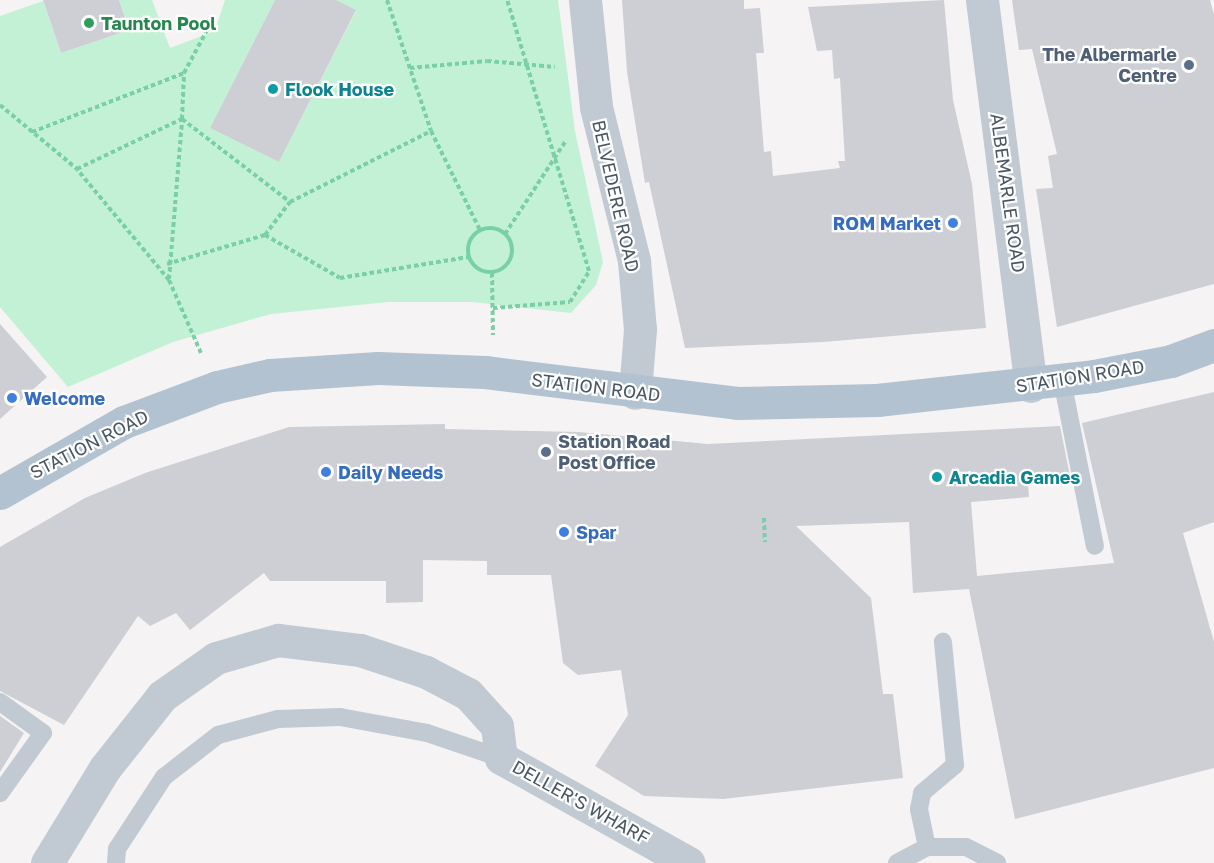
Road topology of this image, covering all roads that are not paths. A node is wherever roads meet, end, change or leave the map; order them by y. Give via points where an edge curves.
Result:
1 (585, 0) edge
2 (982, 0) edge
3 (1214, 345) edge
4 (1047, 383) junction
5 (635, 393) junction
6 (0, 493) edge
7 (1095, 546) dead end
8 (943, 642) dead end
9 (0, 702) edge
10 (501, 758) junction
11 (0, 793) edge
12 (927, 847) junction
13 (47, 863) edge
14 (116, 863) edge
15 (689, 863) edge
16 (897, 863) edge
17 (997, 863) edge

1 - 5 street, BELVEDERE ROAD via 596,107 634,261 640,329
2 - 4 street, ALBEMARLE ROAD
3 - 4 main road, STATION ROAD via 1171,361
4 - 5 main road, STATION ROAD via 878,400 757,403
4 - 7 lane
5 - 6 main road, STATION ROAD via 484,372 378,368 270,375 217,387 124,422
8 - 12 lane via 955,765 922,793 919,809
9 - 11 lane via 43,733
10 - 13 street, DELLER'S WHARF via 496,726 468,694 426,672 360,650 278,640 216,658 162,696 105,768
10 - 14 lane via 428,733 340,717 278,719 218,735 164,777 117,849
10 - 15 street, DELLER'S WHARF
12 - 16 lane
12 - 17 lane via 966,847

